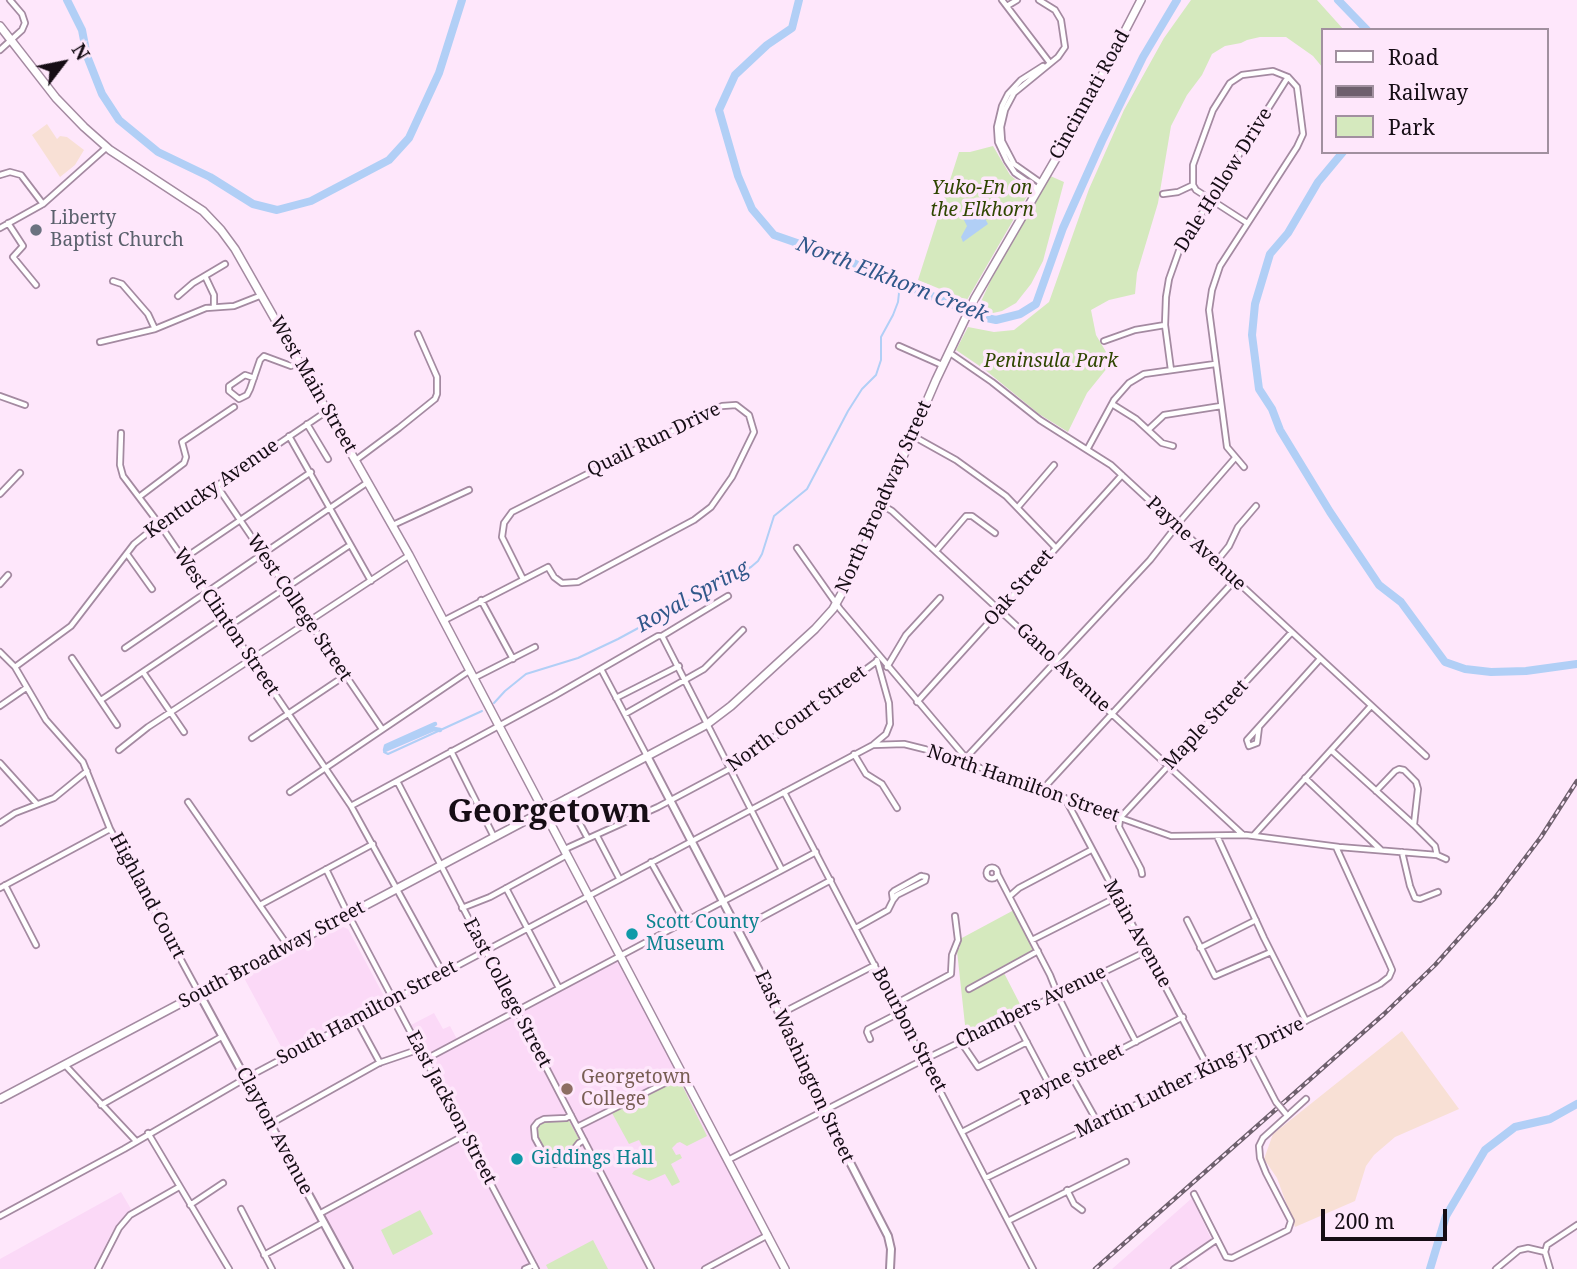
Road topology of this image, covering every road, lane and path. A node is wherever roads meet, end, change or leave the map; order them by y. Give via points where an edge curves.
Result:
1 (10, 0) edge
2 (1002, 0) edge
3 (1017, 0) edge
4 (1039, 0) edge
5 (1141, 0) edge
6 (1007, 6) junction
7 (0, 26) edge
8 (10, 39) junction
9 (0, 50) edge
10 (1050, 63) junction
11 (1288, 77) junction
12 (107, 147) junction
13 (0, 175) edge
14 (1194, 185) junction
15 (1039, 186) junction
16 (1163, 194) dead end
17 (1210, 198) junction
18 (43, 204) junction
19 (8, 223) junction
20 (1247, 223) junction
21 (0, 228) edge
22 (225, 264) dead end
23 (205, 276) junction
24 (113, 281) dead end
25 (36, 285) dead end
26 (262, 295) junction
27 (178, 296) dead end
28 (975, 298) joint
29 (214, 306) junction
30 (1165, 325) junction
31 (155, 329) junction
32 (418, 334) dead end
33 (1104, 341) dead end
34 (100, 342) dead end
35 (899, 346) dead end
36 (949, 353) junction
37 (299, 361) junction
38 (1215, 364) junction
39 (943, 365) junction
40 (1171, 370) junction
41 (254, 378) junction
42 (0, 396) edge
43 (1112, 404) junction
44 (25, 405) dead end
45 (1221, 406) junction
46 (234, 407) dead end
47 (328, 411) junction
48 (307, 424) junction
49 (1148, 430) junction
50 (121, 433) dead end
51 (289, 436) junction
52 (912, 436) junction
53 (1173, 446) dead end
54 (1087, 448) junction
55 (1235, 458) junction
56 (328, 459) dead end
57 (356, 460) junction
58 (1054, 465) dead end
59 (1244, 467) dead end
60 (311, 472) junction
61 (20, 473) dead end
62 (1122, 475) junction
63 (0, 480) edge
64 (368, 482) junction
65 (7, 486) junction
66 (217, 486) junction
67 (468, 490) dead end
68 (0, 494) edge
69 (139, 497) junction
70 (882, 505) junction
71 (1256, 506) dead end
72 (1018, 507) junction
73 (330, 508) junction
74 (240, 521) junction
75 (161, 526) junction
76 (392, 526) junction
77 (1176, 526) junction
78 (995, 533) dead end
79 (350, 545) junction
80 (1055, 547) junction
81 (797, 548) dead end
82 (936, 551) junction
83 (127, 554) junction
84 (262, 554) junction
85 (409, 555) junction
86 (183, 559) junction
87 (1216, 562) junction
88 (8, 575) dead end
89 (523, 579) junction
90 (1234, 580) junction
91 (371, 581) junction
92 (0, 584) edge
93 (152, 589) dead end
94 (286, 589) junction
95 (206, 593) junction
96 (728, 596) dead end
97 (940, 598) dead end
98 (481, 600) junction
99 (836, 603) junction
100 (1000, 611) junction
101 (223, 618) junction
102 (443, 621) junction
103 (308, 622) junction
104 (229, 626) junction
105 (743, 630) dead end
106 (1291, 632) junction
107 (662, 636) junction
108 (535, 647) dead end
109 (125, 649) dead end
110 (0, 652) edge
111 (876, 653) junction
112 (72, 658) dead end
113 (513, 659) junction
114 (1320, 659) junction
115 (252, 660) junction
116 (877, 661) junction
117 (1054, 661) junction
118 (679, 666) junction
119 (15, 667) junction
120 (887, 667) junction
121 (601, 669) junction
122 (142, 672) junction
123 (471, 674) junction
124 (346, 675) junction
125 (686, 680) junction
126 (26, 688) junction
127 (617, 698) junction
128 (101, 700) junction
129 (917, 702) junction
130 (0, 706) edge
131 (1371, 706) junction
132 (172, 713) junction
133 (289, 714) junction
134 (625, 714) junction
135 (1112, 714) junction
136 (708, 724) junction
137 (117, 725) dead end
138 (498, 726) junction
139 (1259, 727) dead end
140 (382, 729) junction
141 (889, 730) junction
142 (184, 732) dead end
143 (252, 738) dead end
144 (891, 743) junction
145 (873, 745) junction
146 (118, 750) dead end
147 (1331, 750) junction
148 (452, 751) junction
149 (854, 754) junction
150 (647, 756) junction
151 (1426, 756) dead end
152 (965, 759) junction
153 (0, 763) edge
154 (1169, 766) junction
155 (326, 768) junction
156 (731, 769) junction
157 (87, 771) junction
158 (1305, 778) junction
159 (397, 781) junction
160 (1042, 790) junction
161 (784, 791) junction
162 (1376, 791) junction
163 (290, 792) dead end
164 (566, 798) junction
165 (1065, 798) junction
166 (670, 801) junction
167 (188, 802) dead end
168 (37, 804) junction
169 (351, 806) junction
170 (897, 808) dead end
171 (751, 809) junction
172 (544, 810) junction
173 (1120, 818) junction
174 (0, 823) edge
175 (1414, 825) junction
176 (110, 829) junction
177 (1242, 834) junction
178 (1216, 835) junction
179 (1253, 835) junction
180 (597, 836) junction
181 (494, 837) junction
182 (587, 837) junction
183 (691, 841) junction
184 (373, 844) junction
185 (1336, 846) junction
186 (1091, 850) junction
187 (1381, 850) junction
188 (566, 852) junction
189 (816, 852) junction
190 (1402, 852) junction
191 (1437, 855) junction
192 (1446, 859) dead end
193 (650, 862) junction
194 (441, 866) junction
195 (326, 869) junction
196 (782, 870) junction
197 (998, 873) dead end
198 (1142, 874) dead end
199 (619, 879) junction
200 (831, 880) junction
201 (3, 886) edge
202 (398, 888) junction
203 (506, 888) junction
204 (1438, 892) dead end
205 (589, 895) junction
206 (1010, 896) junction
207 (1117, 897) junction
208 (893, 900) junction
209 (723, 901) junction
210 (260, 905) junction
211 (462, 908) junction
212 (348, 914) junction
213 (956, 916) dead end
214 (1187, 920) dead end
215 (1256, 920) junction
216 (684, 921) junction
217 (528, 928) junction
218 (856, 928) junction
219 (738, 930) junction
220 (1032, 940) junction
221 (36, 945) dead end
222 (288, 946) junction
223 (1200, 948) junction
224 (485, 950) junction
225 (1038, 951) junction
226 (1147, 951) junction
227 (1271, 952) junction
228 (620, 955) junction
229 (875, 965) junction
230 (443, 973) junction
231 (1100, 973) junction
232 (559, 988) junction
233 (969, 989) dead end
234 (199, 993) junction
235 (1058, 993) junction
236 (393, 999) junction
237 (895, 1004) junction
238 (517, 1010) junction
239 (899, 1013) junction
240 (780, 1014) junction
241 (1013, 1016) junction
242 (1182, 1017) junction
243 (356, 1019) junction
244 (1306, 1021) junction
245 (223, 1036) junction
246 (870, 1039) dead end
247 (961, 1042) junction
248 (1027, 1042) junction
249 (1136, 1042) junction
250 (420, 1049) junction
251 (1249, 1049) junction
252 (426, 1059) junction
253 (923, 1060) junction
254 (380, 1063) junction
255 (1092, 1064) junction
256 (64, 1065) junction
257 (1209, 1069) junction
258 (683, 1074) junction
259 (1071, 1075) junction
260 (246, 1078) junction
261 (1050, 1086) junction
262 (0, 1099) edge
263 (1306, 1099) dead end
264 (101, 1105) junction
265 (823, 1111) junction
266 (571, 1115) junction
267 (1287, 1115) junction
268 (1098, 1123) junction
269 (270, 1124) junction
270 (577, 1128) junction
271 (962, 1132) junction
272 (148, 1133) junction
273 (465, 1135) junction
274 (584, 1140) junction
275 (136, 1141) junction
276 (728, 1160) junction
277 (1126, 1162) dead end
278 (986, 1178) junction
279 (223, 1183) dead end
280 (179, 1187) junction
281 (1067, 1190) junction
282 (1194, 1194) dead end
283 (190, 1205) junction
284 (240, 1209) dead end
285 (1082, 1210) dead end
286 (319, 1214) junction
287 (0, 1216) edge
288 (1007, 1221) junction
289 (324, 1223) junction
290 (1577, 1225) edge
291 (768, 1235) junction
292 (1216, 1240) junction
293 (1545, 1252) junction
294 (264, 1255) junction
295 (535, 1267) edge
296 (98, 1269) edge
297 (229, 1269) edge
298 (272, 1269) edge
299 (349, 1269) edge
300 (525, 1269) edge
301 (652, 1269) edge
302 (705, 1269) edge
303 (785, 1269) edge
304 (890, 1269) edge
305 (1032, 1269) edge
306 (1174, 1269) edge
307 (1496, 1269) edge
308 (1550, 1269) edge

1 - 8 street via 25,23
2 - 6 street
3 - 6 street
4 - 10 street via 1055,10 1064,30 1065,47
5 - 15 main road, Cincinnati Road
6 - 10 street
7 - 8 main road, West Main Street
8 - 9 street
8 - 12 main road, West Main Street via 65,108
10 - 15 street via 1008,94 997,127 998,142 1015,173
11 - 14 street via 1273,71 1242,75 1230,83 1213,110 1197,154
11 - 17 street, Dale Hollow Drive
11 - 20 street via 1297,87 1303,134
12 - 18 street
12 - 26 main road, West Main Street via 209,216
13 - 18 street via 21,174
14 - 16 street
14 - 17 street
15 - 28 main road, Cincinnati Road
17 - 20 street
17 - 30 street, Dale Hollow Drive via 1176,258 1166,297
18 - 19 street
19 - 21 street
19 - 25 street via 23,246 13,257
20 - 38 street via 1220,266 1212,290
22 - 23 street
23 - 27 street
23 - 29 street
24 - 31 street via 122,284
26 - 29 street via 234,306
26 - 37 main road, West Main Street
28 - 36 main road, North Broadway Street
29 - 31 street
30 - 33 street
30 - 40 street, Dale Hollow Drive
31 - 34 street
32 - 57 street via 437,377 438,394
35 - 39 street
36 - 39 main road, North Broadway Street
36 - 54 street, Payne Avenue via 1050,427
37 - 41 street via 291,366 264,356
37 - 47 main road, West Main Street
38 - 40 street
38 - 45 street
39 - 52 main road, North Broadway Street
40 - 43 street via 1137,378
41 - 41 street via 243,398 235,398 229,391 229,386 245,375
42 - 44 street
43 - 49 street
43 - 54 street
45 - 49 street via 1164,415
45 - 55 street via 1227,447
46 - 69 street via 182,442 184,463
47 - 48 street, Kentucky Avenue
47 - 57 main road, West Main Street
48 - 51 street, Kentucky Avenue
48 - 56 street
49 - 53 street
50 - 69 street, West Clinton Street via 121,471
51 - 60 street
51 - 66 street, Kentucky Avenue
52 - 70 main road, North Broadway Street
52 - 72 street via 956,460
54 - 62 street, Payne Avenue
55 - 59 street
55 - 77 street
57 - 64 main road, West Main Street
58 - 72 street
60 - 73 street
60 - 74 street
61 - 65 street
62 - 77 street, Payne Avenue
62 - 80 street, Oak Street
63 - 65 street
64 - 73 street
64 - 76 main road, West Main Street
65 - 68 street
66 - 74 street, West College Street
66 - 75 street, Kentucky Avenue
67 - 76 street
69 - 75 street, West Clinton Street
70 - 82 street, Gano Avenue
70 - 99 main road, North Broadway Street
71 - 87 street
72 - 80 street
73 - 79 street
73 - 84 street
74 - 84 street, West College Street
74 - 86 street
75 - 83 street, Kentucky Avenue
75 - 86 street, West Clinton Street
76 - 85 main road, West Main Street
77 - 87 street, Payne Avenue
77 - 117 street
78 - 82 street via 966,516
79 - 91 street
79 - 94 street
80 - 100 street, Oak Street
81 - 99 street
82 - 100 street, Gano Avenue
83 - 93 street
83 - 119 street, Kentucky Avenue via 71,626
84 - 94 street, West College Street
84 - 95 street
85 - 91 street
85 - 102 main road, West Main Street
86 - 95 street, West Clinton Street
87 - 90 street, Payne Avenue
88 - 92 street
89 - 89 street, Quail Run Drive via 502,537 512,512 722,406 736,405 749,415 754,432 732,477 711,507 694,520 578,582 562,583 548,567
89 - 98 street
90 - 106 street, Payne Avenue
90 - 135 street
91 - 103 street
94 - 103 street, West College Street
94 - 104 street
95 - 101 street, West Clinton Street
95 - 109 street
96 - 107 street
97 - 120 street via 905,635
98 - 102 street
98 - 113 street
99 - 111 street
99 - 136 main road, North Broadway Street via 815,629
100 - 117 street, Gano Avenue
100 - 129 street, Oak Street
101 - 104 street, West Clinton Street
101 - 122 street
102 - 123 main road, West Main Street
103 - 115 street
103 - 124 street, West College Street
104 - 115 street, West Clinton Street
105 - 125 street via 704,669
106 - 114 street, Payne Avenue
106 - 154 street, Maple Street
107 - 118 street
107 - 121 street
108 - 113 street
110 - 119 street, Highland Court
111 - 116 street
111 - 120 street
112 - 128 street
113 - 123 street
114 - 131 street, Payne Avenue
114 - 139 street
115 - 132 street
115 - 133 street, West Clinton Street
116 - 141 street via 889,703
116 - 156 street, North Court Street
117 - 135 street, Gano Avenue
117 - 152 street
118 - 125 street
118 - 127 street
119 - 126 street, Highland Court
120 - 129 street
121 - 127 street
121 - 138 street
122 - 128 street
122 - 132 street
123 - 138 main road, West Main Street
123 - 140 street
124 - 133 street
124 - 140 street, West College Street
125 - 134 street
125 - 136 street
126 - 130 street
126 - 157 street, Highland Court
127 - 134 street
128 - 137 street
129 - 152 street
131 - 147 street
131 - 151 street, Payne Avenue
132 - 142 street
132 - 146 street
133 - 143 street
133 - 155 street, West Clinton Street
134 - 150 street
135 - 154 street, Gano Avenue
135 - 160 street
136 - 150 main road, North Broadway Street
136 - 156 street
138 - 148 street
138 - 172 main road, West Main Street
140 - 155 street
141 - 144 street
141 - 145 street
144 - 145 street, North Hamilton Street
144 - 152 street, North Hamilton Street
145 - 149 street, North Hamilton Street
147 - 158 street
147 - 162 street
148 - 159 street
148 - 181 street
149 - 161 street, North Hamilton Street
149 - 170 street
150 - 164 main road, North Broadway Street
150 - 166 street, East Washington Street
152 - 160 street, North Hamilton Street
153 - 168 street
154 - 173 street, Maple Street
154 - 177 street, Gano Avenue
155 - 163 street
155 - 169 street, West Clinton Street
156 - 166 street, North Court Street
156 - 171 street
157 - 168 street via 65,791
157 - 176 street, Highland Court
158 - 179 street
158 - 187 street
159 - 169 street
159 - 194 street
160 - 165 street, North Hamilton Street
161 - 171 street, North Hamilton Street
161 - 189 street, Bourbon Street
162 - 175 street
162 - 175 street via 1398,769 1411,777 1418,789
164 - 172 main road, South Broadway Street
164 - 182 street
165 - 173 street, North Hamilton Street
165 - 186 street, Main Avenue
166 - 180 street, North Court Street
166 - 183 street, East Washington Street
167 - 210 street
168 - 174 street
169 - 184 street, West Clinton Street
171 - 183 street, North Hamilton Street
171 - 196 street
172 - 181 main road, South Broadway Street
172 - 188 main road, West Main Street
173 - 178 street, North Hamilton Street via 1171,836
173 - 198 street via 1119,827
175 - 191 street via 1435,846
176 - 201 street
176 - 234 street, Highland Court
177 - 178 street, North Hamilton Street
177 - 179 street, North Hamilton Street
178 - 215 street
179 - 185 street, North Hamilton Street
180 - 182 street, North Court Street
180 - 199 street
181 - 194 main road, South Broadway Street
182 - 188 street, North Court Street
183 - 193 street, North Hamilton Street
183 - 209 street, East Washington Street
184 - 195 street
184 - 202 street, West Clinton Street
185 - 187 street, North Hamilton Street
185 - 244 street, Martin Luther King Jr Drive via 1391,974
186 - 206 street
186 - 207 street, Main Avenue
187 - 190 street, North Hamilton Street
188 - 203 street, North Court Street
188 - 205 main road, West Main Street
189 - 196 street
189 - 200 street, Bourbon Street
190 - 191 street, North Hamilton Street
190 - 204 street via 1415,898
191 - 192 street, North Hamilton Street
193 - 199 street, North Hamilton Street
193 - 216 street
194 - 202 main road, South Broadway Street
194 - 211 street, East College Street
195 - 210 street
195 - 212 street, East Jackson Street
196 - 209 street
197 - 206 street
199 - 205 street, North Hamilton Street
200 - 218 street, Bourbon Street
200 - 219 street
201 - 221 street
202 - 212 main road, South Broadway Street
202 - 230 street, West Clinton Street
203 - 211 street, North Court Street
203 - 217 street
205 - 217 street, South Hamilton Street
205 - 228 main road, West Main Street
206 - 220 street
207 - 220 street
207 - 226 street, Main Avenue
208 - 208 street via 925,881 926,877 896,889
208 - 218 street via 888,910
209 - 216 street
209 - 219 street, East Washington Street
210 - 222 street
211 - 224 street, East College Street
212 - 222 main road, South Broadway Street
212 - 236 street, East Jackson Street
213 - 237 street via 958,940 951,974
214 - 223 street
215 - 223 street
215 - 227 street
216 - 228 street
217 - 224 street, South Hamilton Street
217 - 232 street
218 - 229 street, Bourbon Street
219 - 240 street, East Washington Street
220 - 225 street
222 - 234 main road, South Broadway Street
223 - 227 street via 1215,976
224 - 230 street, South Hamilton Street
224 - 238 street, East College Street
225 - 233 street
225 - 235 street
226 - 231 street, Chambers Avenue
226 - 242 street, Main Avenue
227 - 244 street
228 - 232 street
228 - 258 main road, West Main Street
229 - 237 street, Bourbon Street
229 - 240 street
230 - 236 street, South Hamilton Street
231 - 235 street, Chambers Avenue
231 - 249 street
232 - 238 street
234 - 245 street, Clayton Avenue
234 - 256 main road, South Broadway Street
235 - 241 street, Chambers Avenue
235 - 255 street
236 - 243 street, South Hamilton Street
236 - 250 street, East Jackson Street
237 - 239 street, Bourbon Street
238 - 252 street
238 - 266 street, East College Street
239 - 246 street via 868,1029
239 - 253 street, Bourbon Street
240 - 265 street, East Washington Street
241 - 247 street, Chambers Avenue
241 - 248 street
242 - 249 street, Payne Street
242 - 257 street, Main Avenue
243 - 254 street
243 - 260 street, South Hamilton Street
244 - 251 street, Martin Luther King Jr Drive
245 - 260 street, Clayton Avenue
245 - 264 street
247 - 248 street via 978,1067
247 - 253 street, Chambers Avenue
248 - 261 street
249 - 255 street, Payne Street
250 - 252 street, East Jackson Street
250 - 254 street
251 - 257 street, Martin Luther King Jr Drive
251 - 267 street, bridge
252 - 273 street, East Jackson Street
253 - 265 street, Chambers Avenue
253 - 271 street, Bourbon Street
254 - 269 street
255 - 259 street, Payne Street
256 - 262 main road, South Broadway Street
256 - 264 street
257 - 268 street, Martin Luther King Jr Drive
258 - 270 street
258 - 276 main road, West Main Street
259 - 261 street, Payne Street
259 - 268 street
260 - 269 street, Clayton Avenue
260 - 272 street, South Hamilton Street
261 - 271 street, Payne Street
263 - 267 street
264 - 275 street
265 - 276 street, Chambers Avenue
265 - 304 street, East Washington Street via 888,1236
266 - 270 street, East College Street
266 - 274 street via 538,1122 535,1138 555,1164 565,1161
267 - 292 street via 1260,1143 1260,1158 1291,1226 1229,1258
268 - 278 street, Martin Luther King Jr Drive
269 - 286 street, Clayton Avenue
270 - 274 street, East College Street
271 - 278 street, Bourbon Street
272 - 275 street, South Hamilton Street
272 - 280 street
273 - 286 street
273 - 295 street, East Jackson Street
274 - 301 street, East College Street
275 - 287 street, South Hamilton Street
276 - 291 main road, West Main Street
277 - 281 street
278 - 288 street, Bourbon Street
279 - 283 street
280 - 283 street
280 - 296 street via 130,1215
281 - 285 street
281 - 288 street
282 - 292 street
283 - 297 street
284 - 294 street
286 - 289 street, Clayton Avenue
288 - 305 street, Bourbon Street
289 - 294 street
289 - 299 street, Clayton Avenue
290 - 293 street via 1547,1245
291 - 302 street
291 - 303 main road, West Main Street
292 - 306 street
293 - 307 street via 1519,1250
293 - 308 street
294 - 298 street
295 - 300 street

